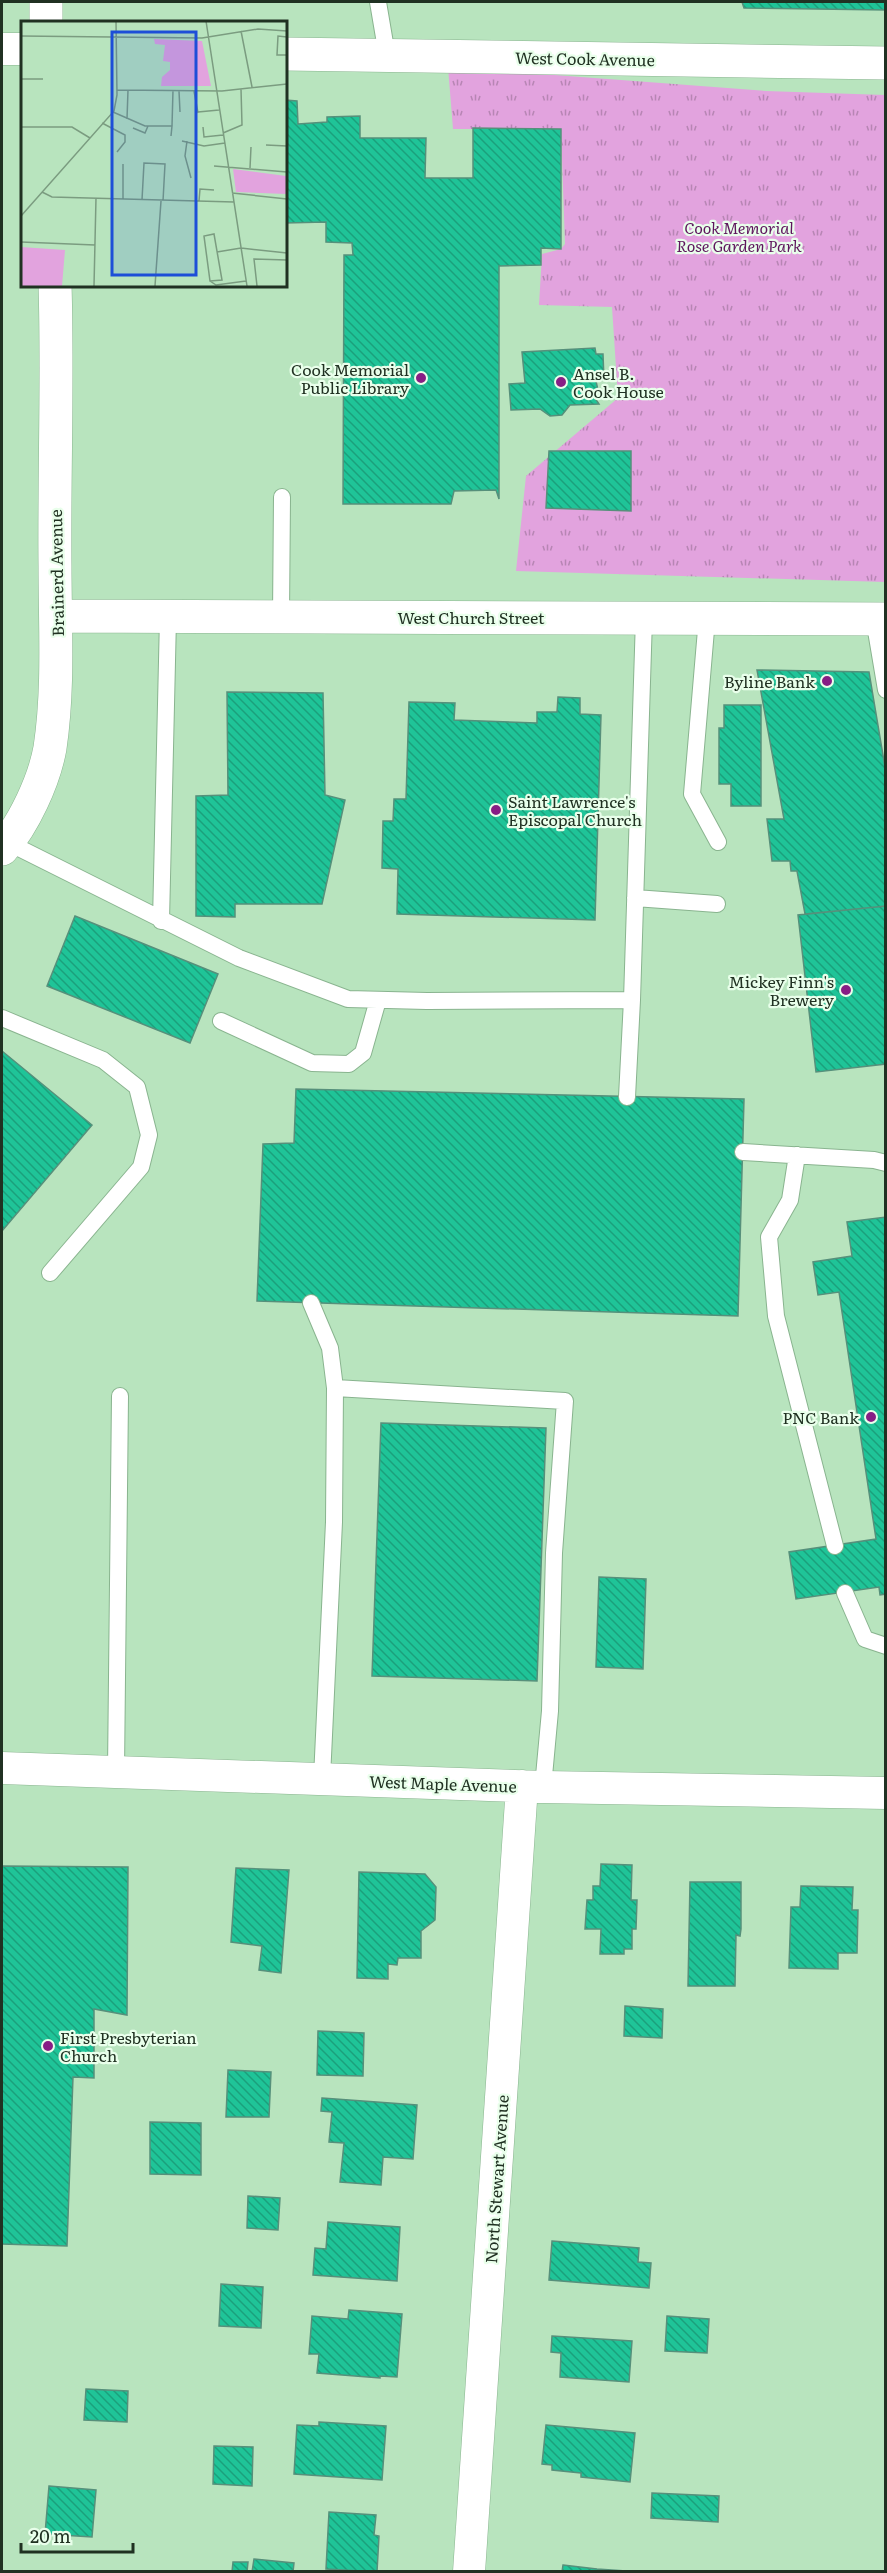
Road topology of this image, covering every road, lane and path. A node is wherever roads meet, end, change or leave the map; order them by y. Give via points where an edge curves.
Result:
1 (46, 2) edge
2 (378, 2) edge
3 (46, 21) edge
4 (2, 49) edge
5 (21, 49) edge
6 (286, 54) edge
7 (387, 56) junction
8 (885, 63) edge
9 (55, 286) edge
10 (282, 497) dead end
11 (56, 616) junction
12 (281, 616) junction
13 (168, 618) junction
14 (644, 618) junction
15 (707, 618) junction
16 (880, 619) edge
17 (885, 690) edge
18 (717, 842) dead end
19 (4, 846) edge
20 (635, 898) junction
21 (717, 904) dead end
22 (162, 921) junction
23 (378, 1000) junction
24 (632, 1000) junction
25 (2, 1018) edge
26 (221, 1021) dead end
27 (627, 1097) dead end
28 (743, 1152) dead end
29 (797, 1155) junction
30 (885, 1163) edge
31 (50, 1273) dead end
32 (311, 1303) dead end
33 (335, 1388) junction
34 (120, 1396) dead end
35 (835, 1546) dead end
36 (845, 1593) dead end
37 (885, 1646) edge
38 (2, 1768) edge
39 (116, 1771) junction
40 (322, 1778) junction
41 (533, 1786) junction
42 (885, 1793) edge
43 (469, 2571) edge

1 - 3 street
2 - 7 lane
4 - 5 street
6 - 7 street, West Cook Avenue
7 - 8 street, West Cook Avenue
9 - 11 street, Brainerd Avenue
10 - 12 lane
11 - 13 street, West Church Street
11 - 19 street, Brainerd Avenue via 57,663 50,749 36,792 16,832
12 - 13 street, West Church Street
12 - 14 street, West Church Street
13 - 22 lane
14 - 15 street, West Church Street
14 - 20 lane
15 - 16 street, West Church Street
15 - 18 lane via 692,794
16 - 17 lane
19 - 22 lane
20 - 21 lane
20 - 24 lane
22 - 23 lane via 239,958 335,995
23 - 24 lane
23 - 26 lane via 363,1053 349,1064 312,1064
24 - 27 lane
25 - 31 lane via 103,1060 137,1087 149,1135 141,1167
28 - 29 lane
29 - 30 lane
29 - 35 lane via 790,1200 769,1237 776,1316
32 - 33 lane via 330,1348
33 - 40 lane via 334,1522
33 - 41 lane via 565,1401 554,1553 550,1712
34 - 39 lane
36 - 37 lane via 865,1639
38 - 39 street, West Maple Avenue
39 - 40 street, West Maple Avenue
40 - 41 street, West Maple Avenue
41 - 42 street, West Maple Avenue
41 - 43 street, North Stewart Avenue

